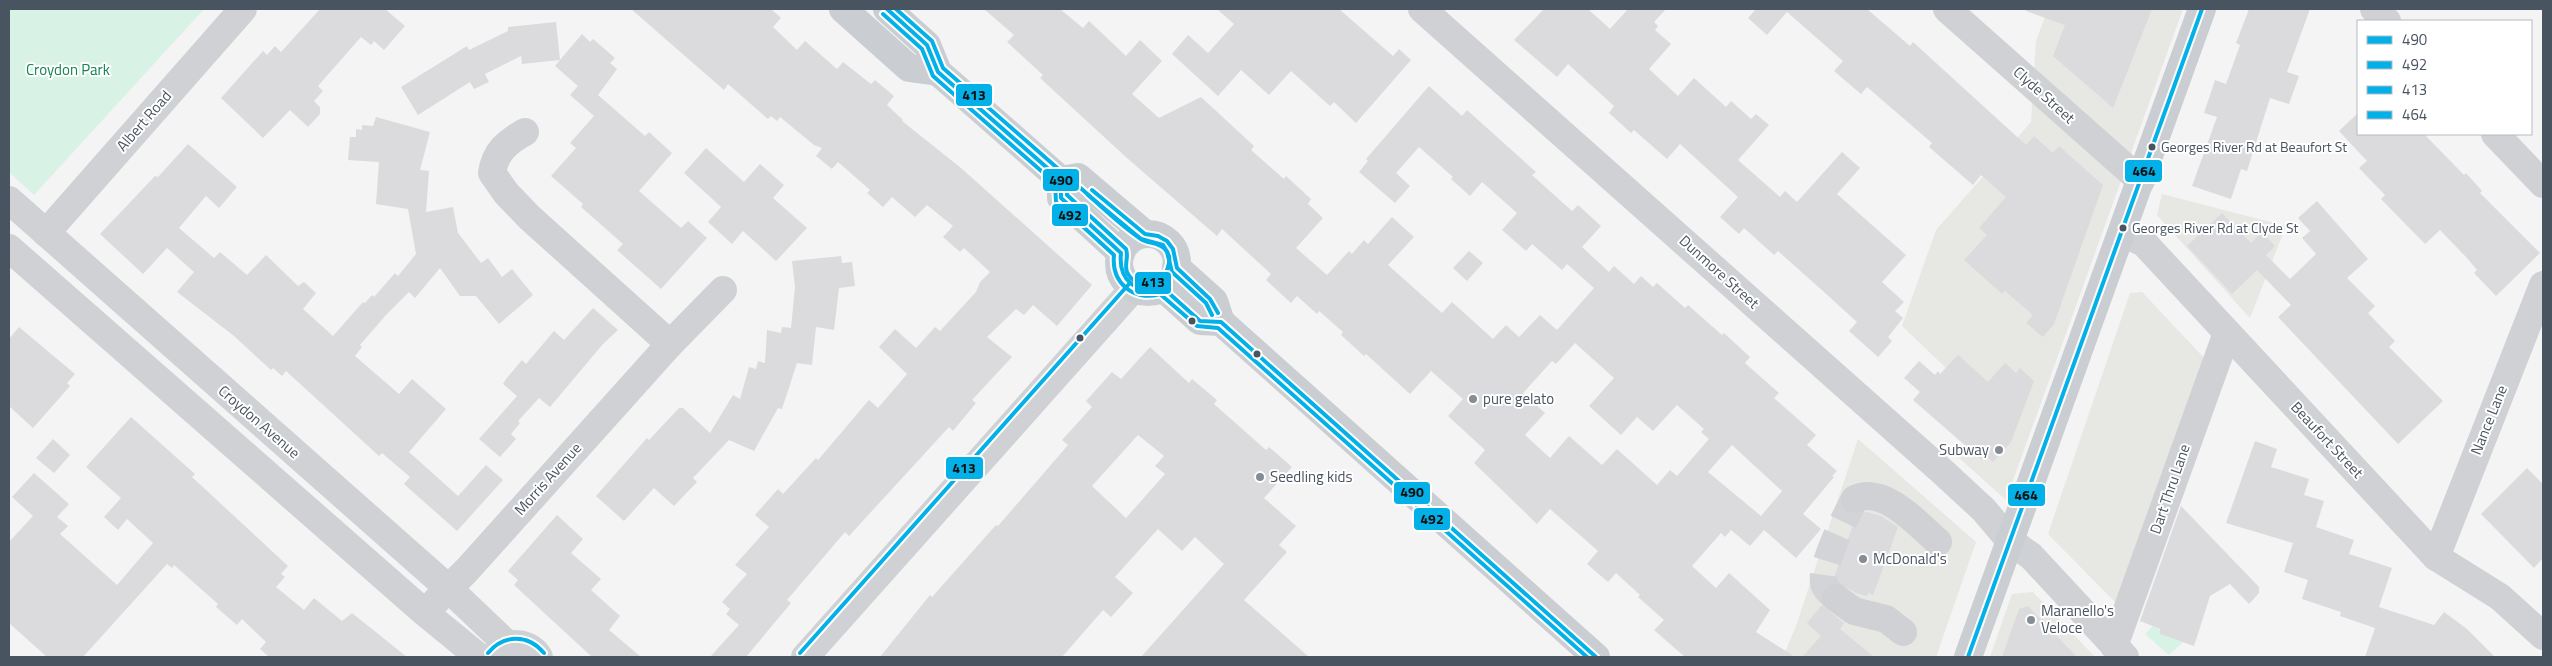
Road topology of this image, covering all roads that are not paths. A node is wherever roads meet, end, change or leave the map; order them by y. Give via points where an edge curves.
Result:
1 (243, 9) edge
2 (843, 9) edge
3 (888, 9) edge
4 (1422, 9) edge
5 (1947, 9) edge
6 (2202, 9) edge
7 (2374, 9) edge
8 (2385, 20) edge
9 (938, 72) junction
10 (525, 132) dead end
11 (2496, 135) edge
12 (1061, 180) junction
13 (2141, 181) junction
14 (2543, 184) edge
15 (9, 200) edge
16 (2122, 232) junction
17 (46, 233) junction
18 (1145, 234) junction
19 (9, 248) edge
20 (1121, 252) junction
21 (1169, 277) junction
22 (2543, 284) edge
23 (1134, 288) junction
24 (723, 290) dead end
25 (2227, 333) junction
26 (670, 344) junction
27 (249, 414) junction
28 (227, 439) junction
29 (1855, 499) dead end
30 (2010, 541) junction
31 (1938, 542) dead end
32 (2436, 557) junction
33 (448, 588) junction
34 (1836, 598) tunnel mouth
35 (424, 612) junction
36 (1903, 632) dead end
37 (2543, 636) edge
38 (500, 651) edge
39 (2120, 652) edge
40 (479, 657) edge
41 (539, 657) edge
42 (805, 657) edge
43 (1596, 657) edge
44 (1968, 657) edge

1 - 17 street, Albert Road
2 - 9 main road via 909,68
3 - 9 main road via 928,45
4 - 30 street, Dunmore Street via 1938,467 1984,510
5 - 13 street, Clyde Street
6 - 13 main road
7 - 8 street
9 - 12 main road
10 - 26 street via 505,144 494,162 492,173 506,194
11 - 14 street
12 - 18 main road via 1078,177
12 - 20 main road via 1061,198
13 - 16 main road
15 - 17 street, Croydon Avenue
16 - 25 street, Beaufort Street via 2144,242
16 - 30 main road
17 - 27 street, Croydon Avenue
18 - 20 main road via 1130,240
18 - 21 main road via 1153,234 1174,250
19 - 28 street
20 - 23 main road via 1122,276
21 - 23 main road via 1148,291
21 - 43 main road via 1214,302 1221,322
22 - 32 street, Nance Lane
23 - 42 street
24 - 26 street, Morris Avenue
25 - 32 street, Beaufort Street
25 - 39 street, Dart Thru Lane
26 - 33 street, Morris Avenue
27 - 28 street
27 - 33 street, Croydon Avenue
28 - 35 street
29 - 31 street via 1864,494 1899,507
30 - 39 street, Dunmore Street via 2031,556
30 - 44 main road
32 - 37 street, Beaufort Street via 2500,596
33 - 35 street, Morris Avenue
33 - 38 street, Croydon Avenue
34 - 36 street via 1854,611 1886,619
35 - 40 street
38 - 41 street via 523,645

